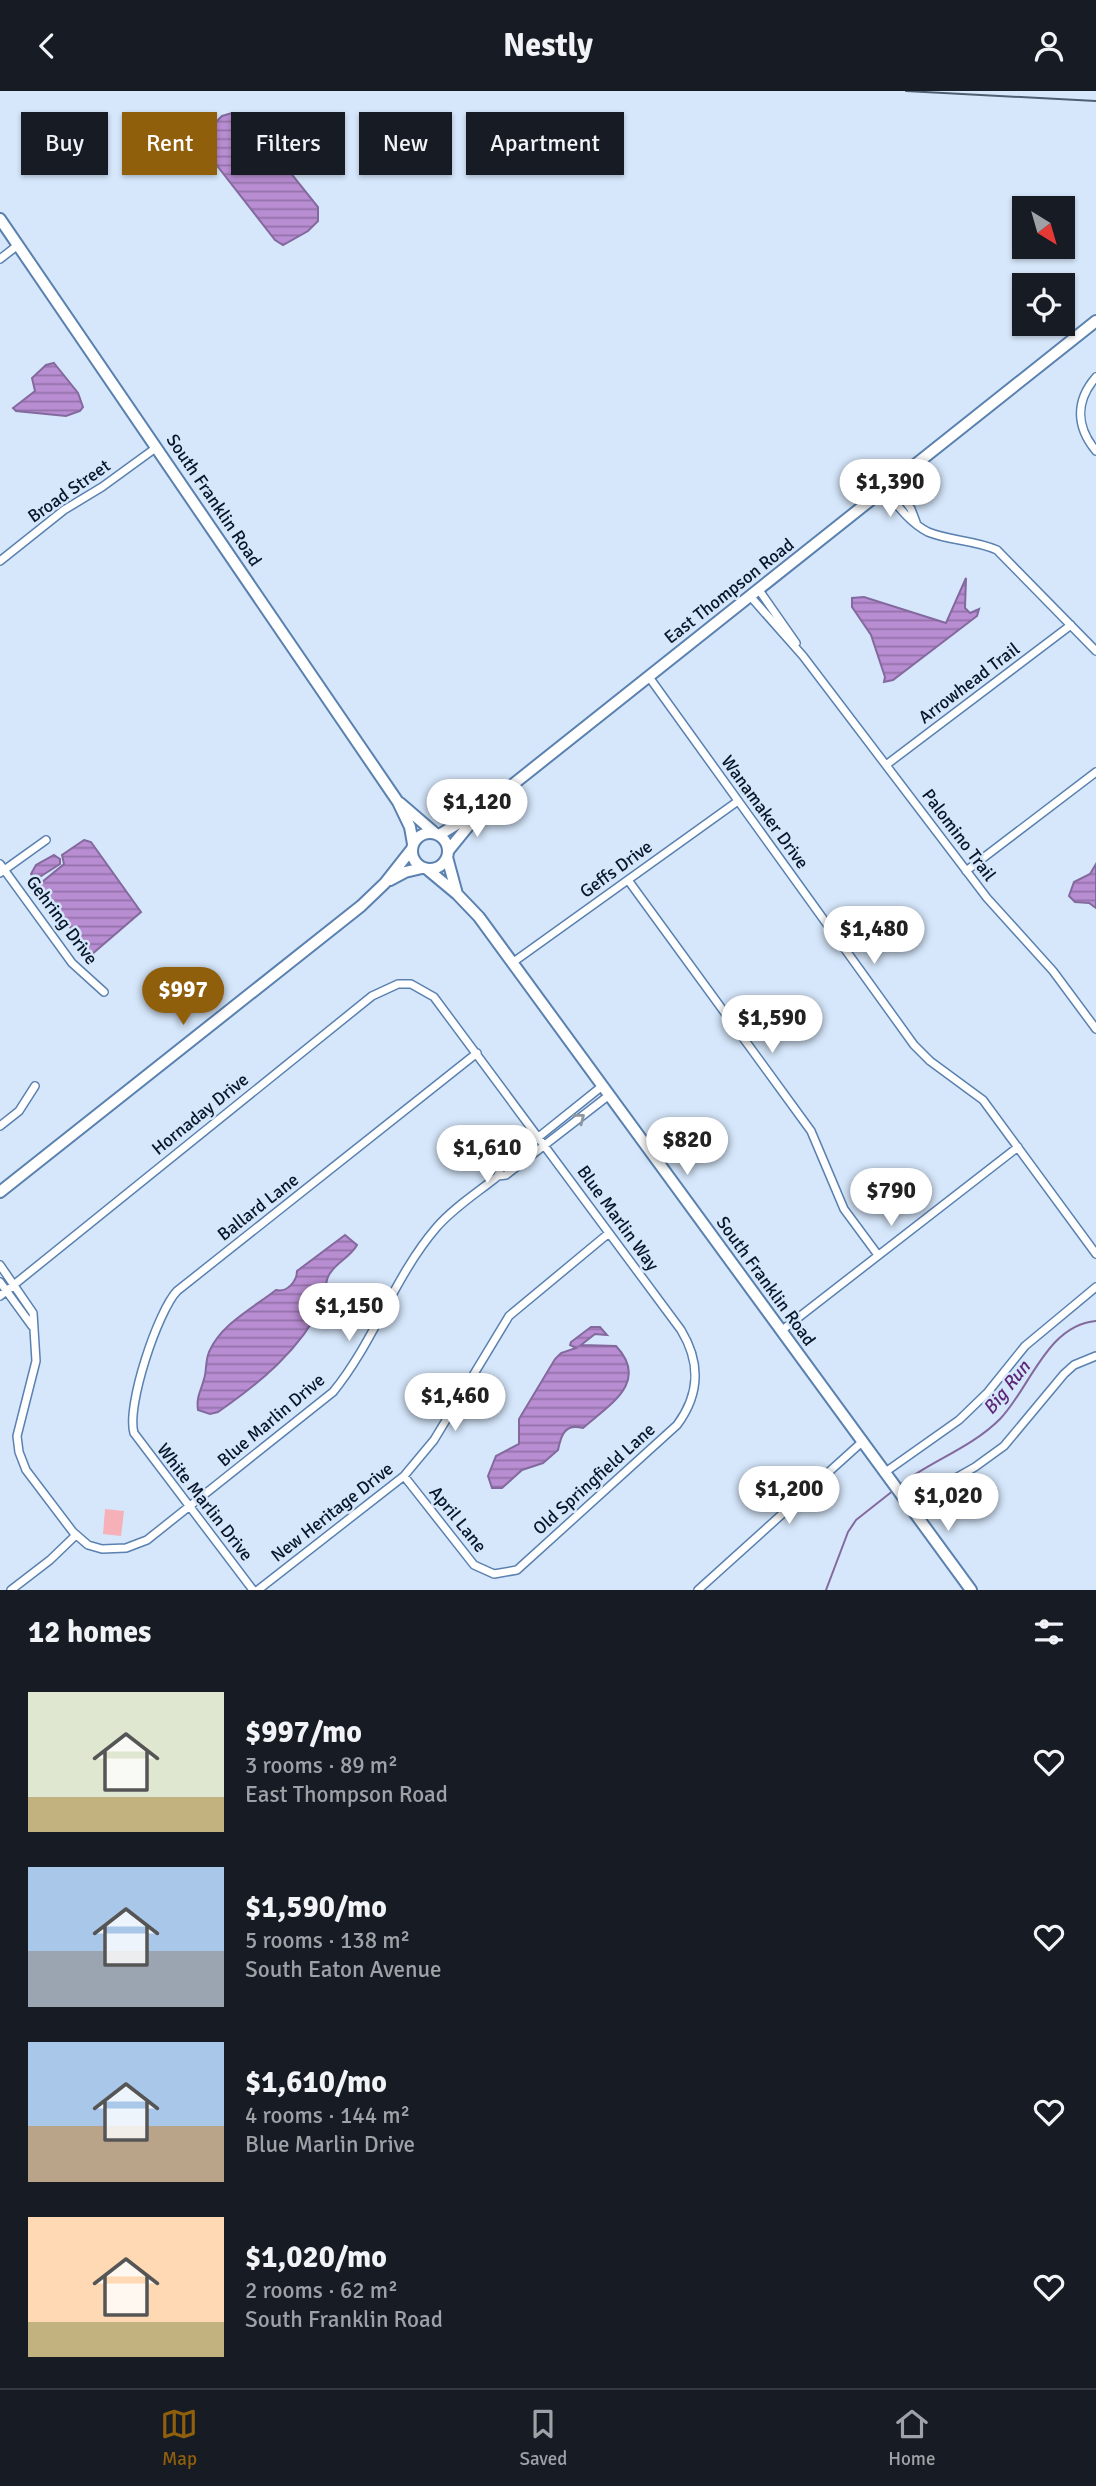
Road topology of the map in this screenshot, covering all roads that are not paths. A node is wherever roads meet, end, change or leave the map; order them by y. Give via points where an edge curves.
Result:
1 (0, 219) edge
2 (18, 245) junction
3 (0, 258) edge
4 (1096, 321) edge
5 (1096, 377) edge
6 (157, 447) junction
7 (1096, 451) edge
8 (889, 487) junction
9 (0, 561) edge
10 (755, 593) junction
11 (1071, 625) junction
12 (1096, 651) edge
13 (649, 677) junction
14 (886, 765) junction
15 (1096, 772) edge
16 (738, 801) junction
17 (398, 802) junction
18 (482, 809) junction
19 (437, 834) junction
20 (46, 840) dead end
21 (412, 847) junction
22 (448, 854) junction
23 (1, 869) edge
24 (425, 869) junction
25 (966, 871) junction
26 (628, 880) junction
27 (385, 883) junction
28 (457, 894) junction
29 (512, 963) junction
30 (411, 984) joint
31 (104, 992) dead end
32 (1096, 1028) edge
33 (477, 1053) junction
34 (34, 1086) dead end
35 (605, 1091) junction
36 (0, 1126) edge
37 (539, 1137) junction
38 (545, 1145) junction
39 (1018, 1147) junction
40 (498, 1176) junction
41 (0, 1192) edge
42 (609, 1233) junction
43 (1096, 1254) edge
44 (878, 1255) junction
45 (0, 1265) edge
46 (0, 1282) edge
47 (15, 1283) junction
48 (1096, 1287) edge
49 (3, 1294) edge
50 (32, 1327) junction
51 (781, 1331) junction
52 (1096, 1356) edge
53 (695, 1386) joint
54 (134, 1433) joint
55 (862, 1442) junction
56 (404, 1476) junction
57 (888, 1477) junction
58 (908, 1505) junction
59 (189, 1506) junction
60 (76, 1535) junction
61 (494, 1574) junction
62 (493, 1584) dead end
63 (11, 1590) edge
64 (253, 1590) edge
65 (258, 1590) edge
66 (698, 1590) edge
67 (971, 1590) edge

1 - 2 main road, South Franklin Road
2 - 3 street
2 - 6 main road, South Franklin Road
4 - 8 main road, East Thompson Road
5 - 7 street via 1084,394 1079,416 1082,431
6 - 9 street, Broad Street via 64,510
6 - 17 main road, South Franklin Road
8 - 10 main road, East Thompson Road
8 - 11 street via 911,509 916,523 935,534 997,550
10 - 13 main road, East Thompson Road
10 - 14 street, Palomino Trail via 781,619 803,656
11 - 12 street
11 - 14 street, Arrowhead Trail
13 - 16 street, Wanamaker Drive
13 - 18 main road, East Thompson Road
14 - 25 street, Palomino Trail
15 - 25 street
16 - 26 street, Geffs Drive
16 - 39 street, Wanamaker Drive via 914,1045 983,1100
17 - 19 main road, South Franklin Road
17 - 21 main road, South Franklin Road via 410,827
18 - 19 main road, East Thompson Road
18 - 22 main road, East Thompson Road
19 - 21 main road via 422,834
19 - 22 main road via 445,841
20 - 23 street
21 - 24 main road via 414,860
21 - 27 main road
22 - 24 main road via 438,867
22 - 28 main road, South Franklin Road
23 - 31 street, Gehring Drive via 72,963
24 - 27 main road via 405,872
24 - 28 main road, South Franklin Road
25 - 32 street, Palomino Trail
26 - 29 street, Geffs Drive
26 - 44 street via 811,1132 844,1209
27 - 41 main road
28 - 29 main road, South Franklin Road
29 - 35 main road, South Franklin Road
30 - 33 street, Blue Marlin Way via 433,997
30 - 47 street, Hornaday Drive via 398,984 372,996
33 - 37 street, Blue Marlin Way
33 - 54 street, Ballard Lane via 172,1297 162,1313 133,1409
34 - 36 street via 19,1111
35 - 37 street, Blue Marlin Drive
38 -> 35 street, Blue Marlin Drive
35 - 51 main road, South Franklin Road
37 - 38 street, Blue Marlin Way
37 - 40 street, Blue Marlin Drive via 500,1168
38 - 40 street, Blue Marlin Drive via 506,1175
38 - 42 street, Blue Marlin Way
39 - 43 street, Wanamaker Drive
39 - 44 street
40 - 59 street, Blue Marlin Drive via 430,1236 333,1392
42 - 53 street, Blue Marlin Way via 689,1344
42 - 56 street, New Heritage Drive via 509,1316 434,1440
44 - 51 street
45 - 47 street
46 - 49 street
47 - 49 street, Hornaday Drive
47 - 50 street via 33,1313
48 - 57 street via 1025,1346 959,1420
49 - 50 street
50 - 60 street via 36,1361 19,1425 19,1452 26,1470
51 - 55 main road, South Franklin Road
52 - 58 street via 1064,1374 1003,1445 975,1467
53 - 61 street, Old Springfield Lane via 692,1401 677,1425 526,1563 517,1570
54 - 59 street, White Marlin Drive
55 - 57 main road, South Franklin Road
55 - 66 street
56 - 61 street, April Lane via 469,1561
56 - 65 street, New Heritage Drive
57 - 58 main road, South Franklin Road
58 - 67 main road, South Franklin Road
59 - 60 street, Blue Marlin Drive via 147,1540 126,1548 102,1549
59 - 64 street, White Marlin Drive
60 - 63 street
61 - 62 street

